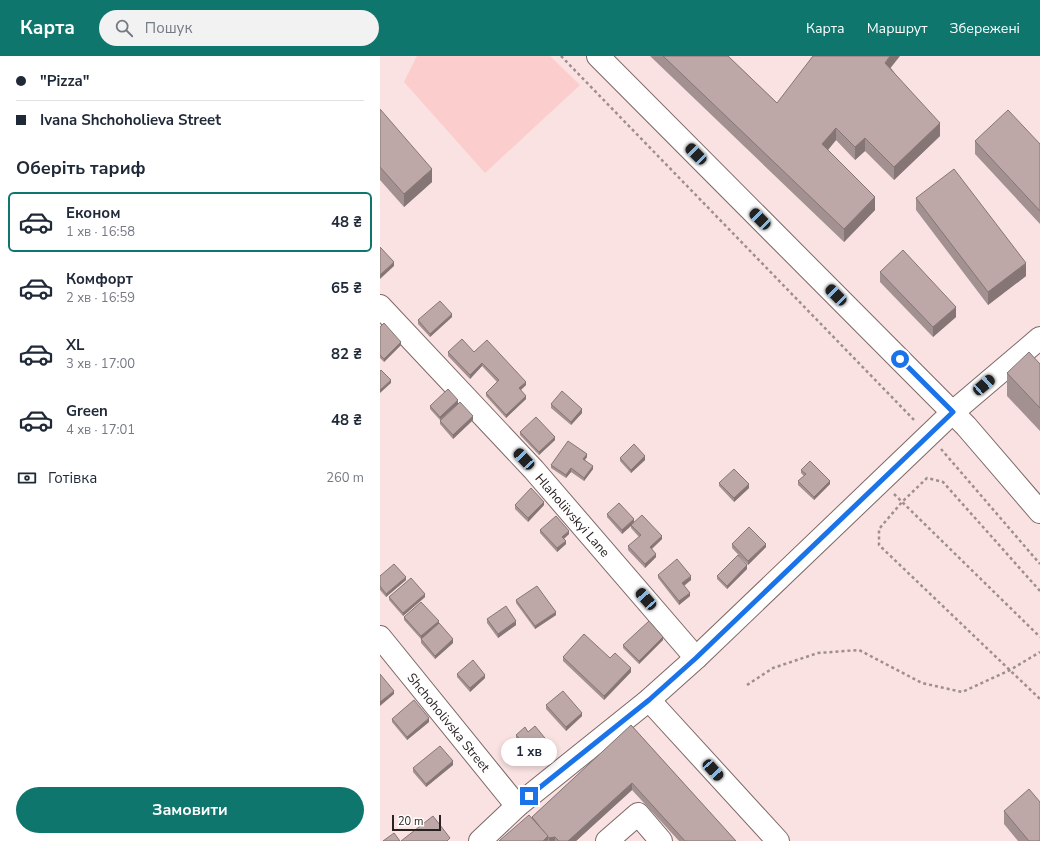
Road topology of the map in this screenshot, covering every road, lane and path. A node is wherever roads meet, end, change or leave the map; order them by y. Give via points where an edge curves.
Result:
1 (561, 56) edge
2 (598, 56) edge
3 (380, 306) edge
4 (1040, 338) edge
5 (953, 412) junction
6 (929, 435) junction
7 (880, 481) junction
8 (902, 502) junction
9 (1040, 512) edge
10 (1040, 564) edge
11 (1040, 591) edge
12 (380, 637) edge
13 (1040, 637) edge
14 (1040, 652) edge
15 (696, 658) junction
16 (1010, 670) junction
17 (747, 685) dead end
18 (1040, 699) edge
19 (649, 700) junction
20 (517, 806) junction
21 (480, 841) edge
22 (607, 841) edge
23 (662, 841) edge
24 (778, 841) edge

1 - 6 path
2 - 5 street
3 - 15 street, Hlaholiivskyi Lane via 534,470
4 - 5 street
5 - 6 street
5 - 9 street
6 - 7 street
6 - 10 path
7 - 8 path
7 - 15 street
8 - 11 path via 927,478 943,482
8 - 13 path
8 - 16 path via 879,529 879,544
12 - 20 street, Shchoholivska Street
14 - 16 path
15 - 19 street
16 - 17 path via 962,692 922,682 859,650 852,650 810,655 773,668
16 - 18 path
19 - 20 street
19 - 24 street
20 - 21 street
22 - 23 street via 638,814

